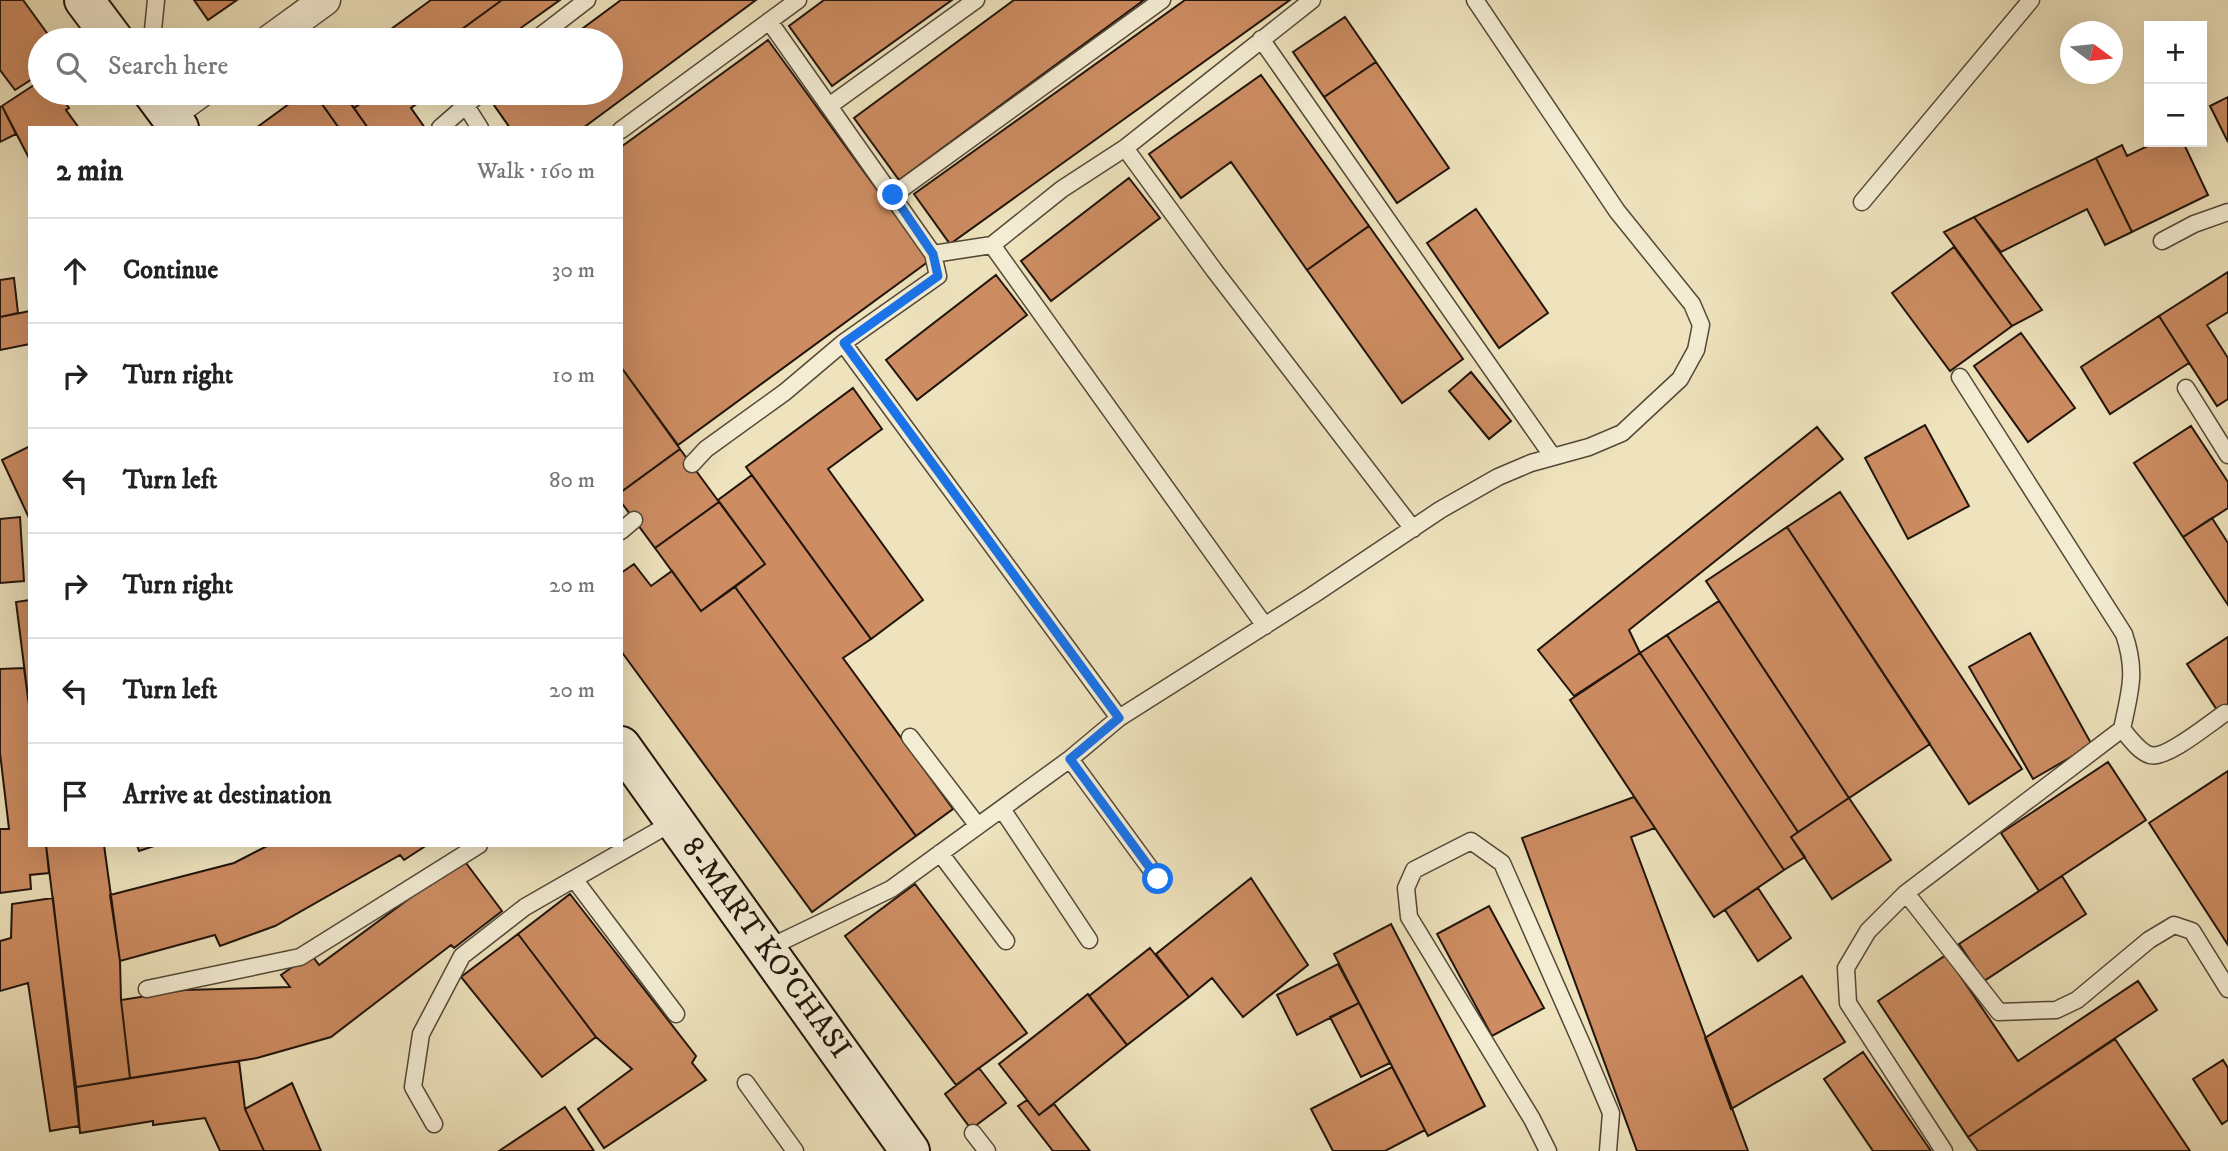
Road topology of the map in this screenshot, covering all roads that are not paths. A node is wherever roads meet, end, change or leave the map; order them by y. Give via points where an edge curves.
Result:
1 (84, 0) edge
2 (156, 0) edge
3 (325, 0) edge
4 (587, 0) edge
5 (798, 0) edge
6 (976, 0) edge
7 (1162, 0) edge
8 (1312, 0) edge
9 (1475, 0) edge
10 (2031, 0) edge
11 (769, 21) junction
12 (105, 28) edge
13 (153, 28) edge
14 (286, 28) edge
15 (551, 28) edge
16 (1261, 39) junction
17 (466, 106) joint
18 (829, 106) junction
19 (442, 126) edge
20 (479, 126) edge
21 (623, 129) edge
22 (1125, 148) junction
23 (893, 195) junction
24 (1862, 202) dead end
25 (2228, 212) edge
26 (2162, 241) dead end
27 (992, 245) junction
28 (933, 254) junction
29 (844, 343) junction
30 (1960, 377) dead end
31 (2186, 388) dead end
32 (2228, 455) edge
33 (1553, 457) junction
34 (692, 464) dead end
35 (634, 520) dead end
36 (1413, 528) junction
37 (623, 529) edge
38 (1265, 626) junction
39 (2225, 713) dead end
40 (1119, 718) junction
41 (2122, 729) junction
42 (911, 737) dead end
43 (623, 751) edge
44 (1070, 759) junction
45 (1002, 809) junction
46 (675, 821) junction
47 (978, 826) junction
48 (476, 847) edge
49 (940, 853) junction
50 (574, 879) junction
51 (1158, 879) dead end
52 (1906, 893) junction
53 (1089, 940) dead end
54 (1006, 942) dead end
55 (766, 949) junction
56 (148, 989) dead end
57 (2228, 989) edge
58 (676, 1014) dead end
59 (746, 1083) dead end
60 (434, 1124) dead end
61 (973, 1133) dead end
62 (795, 1151) edge
63 (910, 1151) edge
64 (987, 1151) edge
65 (1548, 1151) edge
66 (1608, 1151) edge
67 (1944, 1151) edge

1 - 12 street
2 - 13 lane
3 - 14 street
4 - 15 lane
5 - 11 lane
6 - 18 lane
7 - 23 lane
8 - 16 lane
9 - 33 lane via 1617,211 1692,304 1701,325 1696,350 1680,379 1622,433
10 - 24 lane
11 - 18 lane
11 - 21 lane
16 - 22 lane
16 - 33 lane
17 - 19 lane
17 - 20 lane
18 - 23 lane
22 - 27 lane via 1062,189
22 - 36 lane
23 - 28 lane
25 - 26 lane via 2194,223
27 - 28 lane
27 - 38 lane
28 - 29 lane via 938,276
29 - 34 lane
29 - 40 lane
30 - 41 lane via 2124,634 2132,658 2132,683
31 - 32 lane
33 - 36 lane via 1498,477
35 - 37 lane
36 - 38 lane
38 - 40 lane
39 - 41 lane via 2163,755 2150,755
40 - 44 lane
41 - 52 lane
42 - 47 lane
43 - 46 street, 8-MART KO'CHASI
44 - 45 lane
44 - 51 lane
45 - 47 lane
45 - 53 lane
46 - 50 lane
46 - 55 street, 8-MART KO'CHASI
47 - 49 lane
48 - 56 lane via 300,957
49 - 54 lane
49 - 55 lane via 891,889
50 - 58 lane
50 - 60 lane via 525,907 462,956 421,1034 413,1087
52 - 57 lane via 1999,1012 2037,1012 2067,1005 2174,925 2192,931
52 - 67 lane via 1868,931 1846,968 1848,1003
55 - 63 street, 8-MART KO'CHASI
59 - 62 lane
61 - 64 lane
65 - 66 lane via 1409,917 1406,888 1413,870 1471,841 1502,863 1530,925 1611,1113

